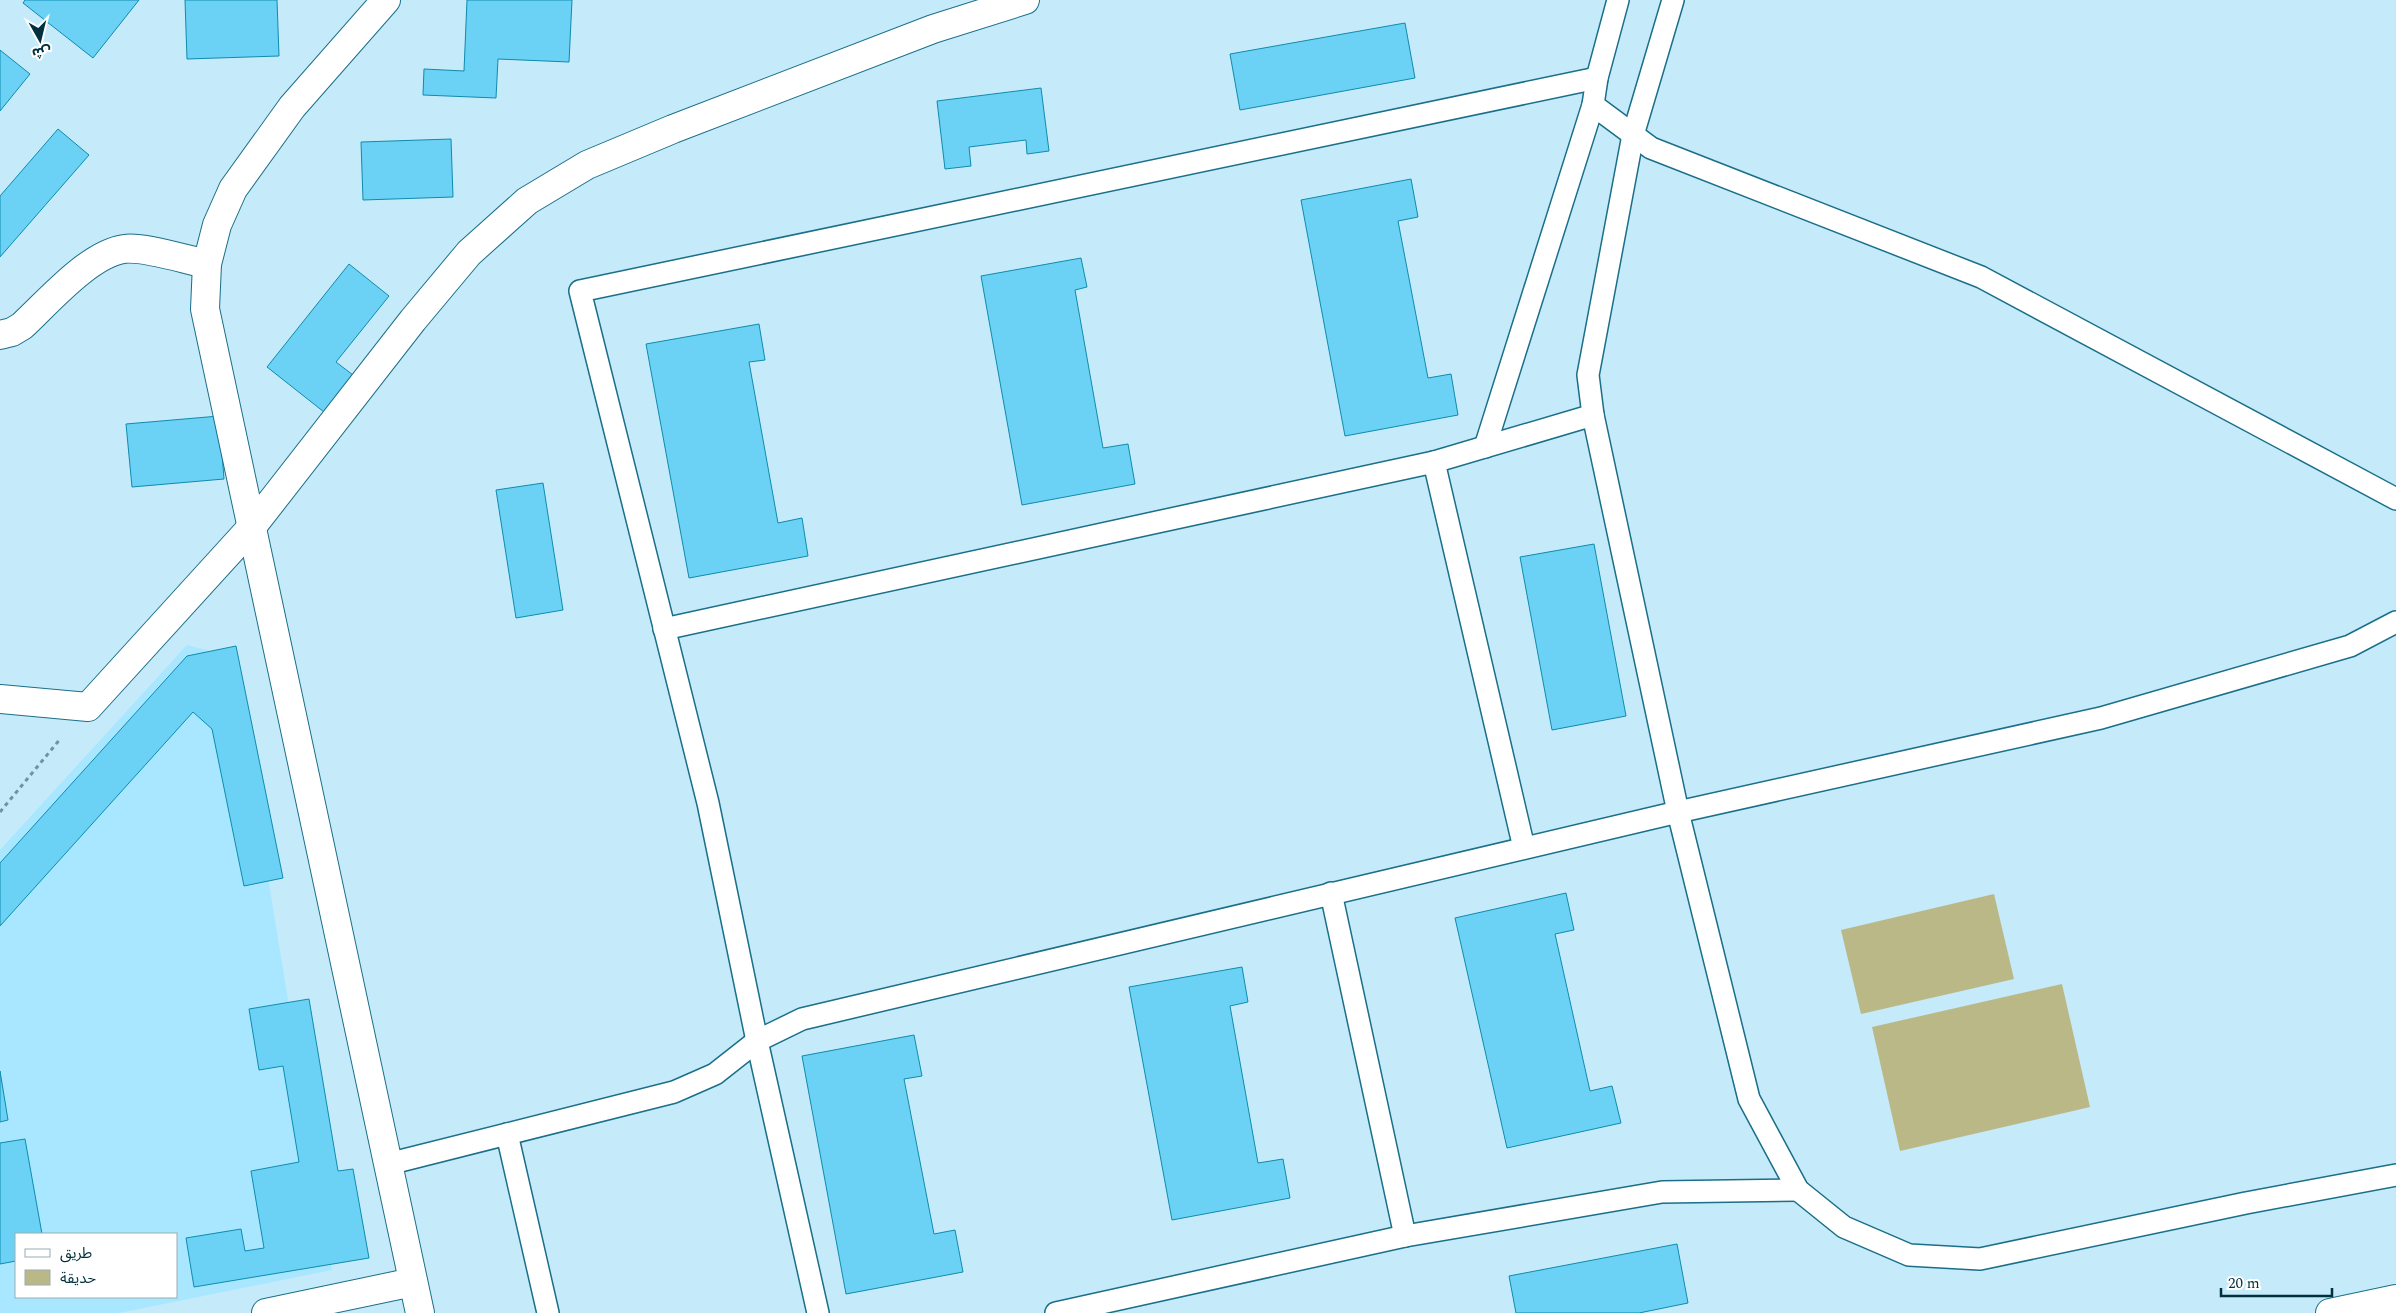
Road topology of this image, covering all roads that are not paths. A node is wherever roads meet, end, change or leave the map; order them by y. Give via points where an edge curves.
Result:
1 (386, 0) edge
2 (1025, 0) edge
3 (1618, 0) edge
4 (1673, 0) edge
5 (1597, 78) junction
6 (1593, 105) junction
7 (1633, 135) junction
8 (207, 264) junction
9 (0, 335) edge
10 (1593, 415) junction
11 (1485, 447) junction
12 (1434, 462) junction
13 (2396, 499) edge
14 (251, 528) junction
15 (2396, 622) edge
16 (664, 629) junction
17 (0, 699) edge
18 (1678, 812) junction
19 (1524, 848) junction
20 (1331, 893) junction
21 (757, 1042) junction
22 (507, 1134) junction
23 (388, 1164) junction
24 (2396, 1175) edge
25 (1798, 1190) junction
26 (1405, 1236) junction
27 (413, 1282) junction
28 (2396, 1299) edge
29 (266, 1313) edge
30 (420, 1313) edge
31 (548, 1313) edge
32 (818, 1313) edge
33 (1056, 1313) edge
34 (2330, 1313) edge

1 - 8 street via 292,107 233,189 217,225
2 - 14 street via 933,29 673,129 587,165 527,201 469,252
3 - 5 lane
4 - 7 lane
5 - 6 lane
5 - 16 lane via 580,291
6 - 7 lane
6 - 11 lane
7 - 10 lane via 1588,375
7 - 13 lane via 1651,148 1981,277
8 - 9 street via 124,248 86,266 22,326
8 - 14 street via 204,309
10 - 11 lane
10 - 18 lane
11 - 12 lane
12 - 16 lane
12 - 19 lane
14 - 17 street via 88,707
14 - 23 street
15 - 18 lane via 2350,646 2101,718
16 - 21 lane via 708,803
18 - 19 lane
18 - 25 lane via 1749,1099
19 - 20 lane
20 - 21 lane via 802,1019
20 - 26 lane
21 - 22 lane via 715,1074 674,1092
21 - 32 lane
22 - 23 lane
22 - 31 lane
23 - 27 street
24 - 25 lane via 1980,1259 1909,1255 1844,1227
25 - 26 lane via 1662,1192
26 - 33 lane
27 - 29 street
27 - 30 street
28 - 34 street

